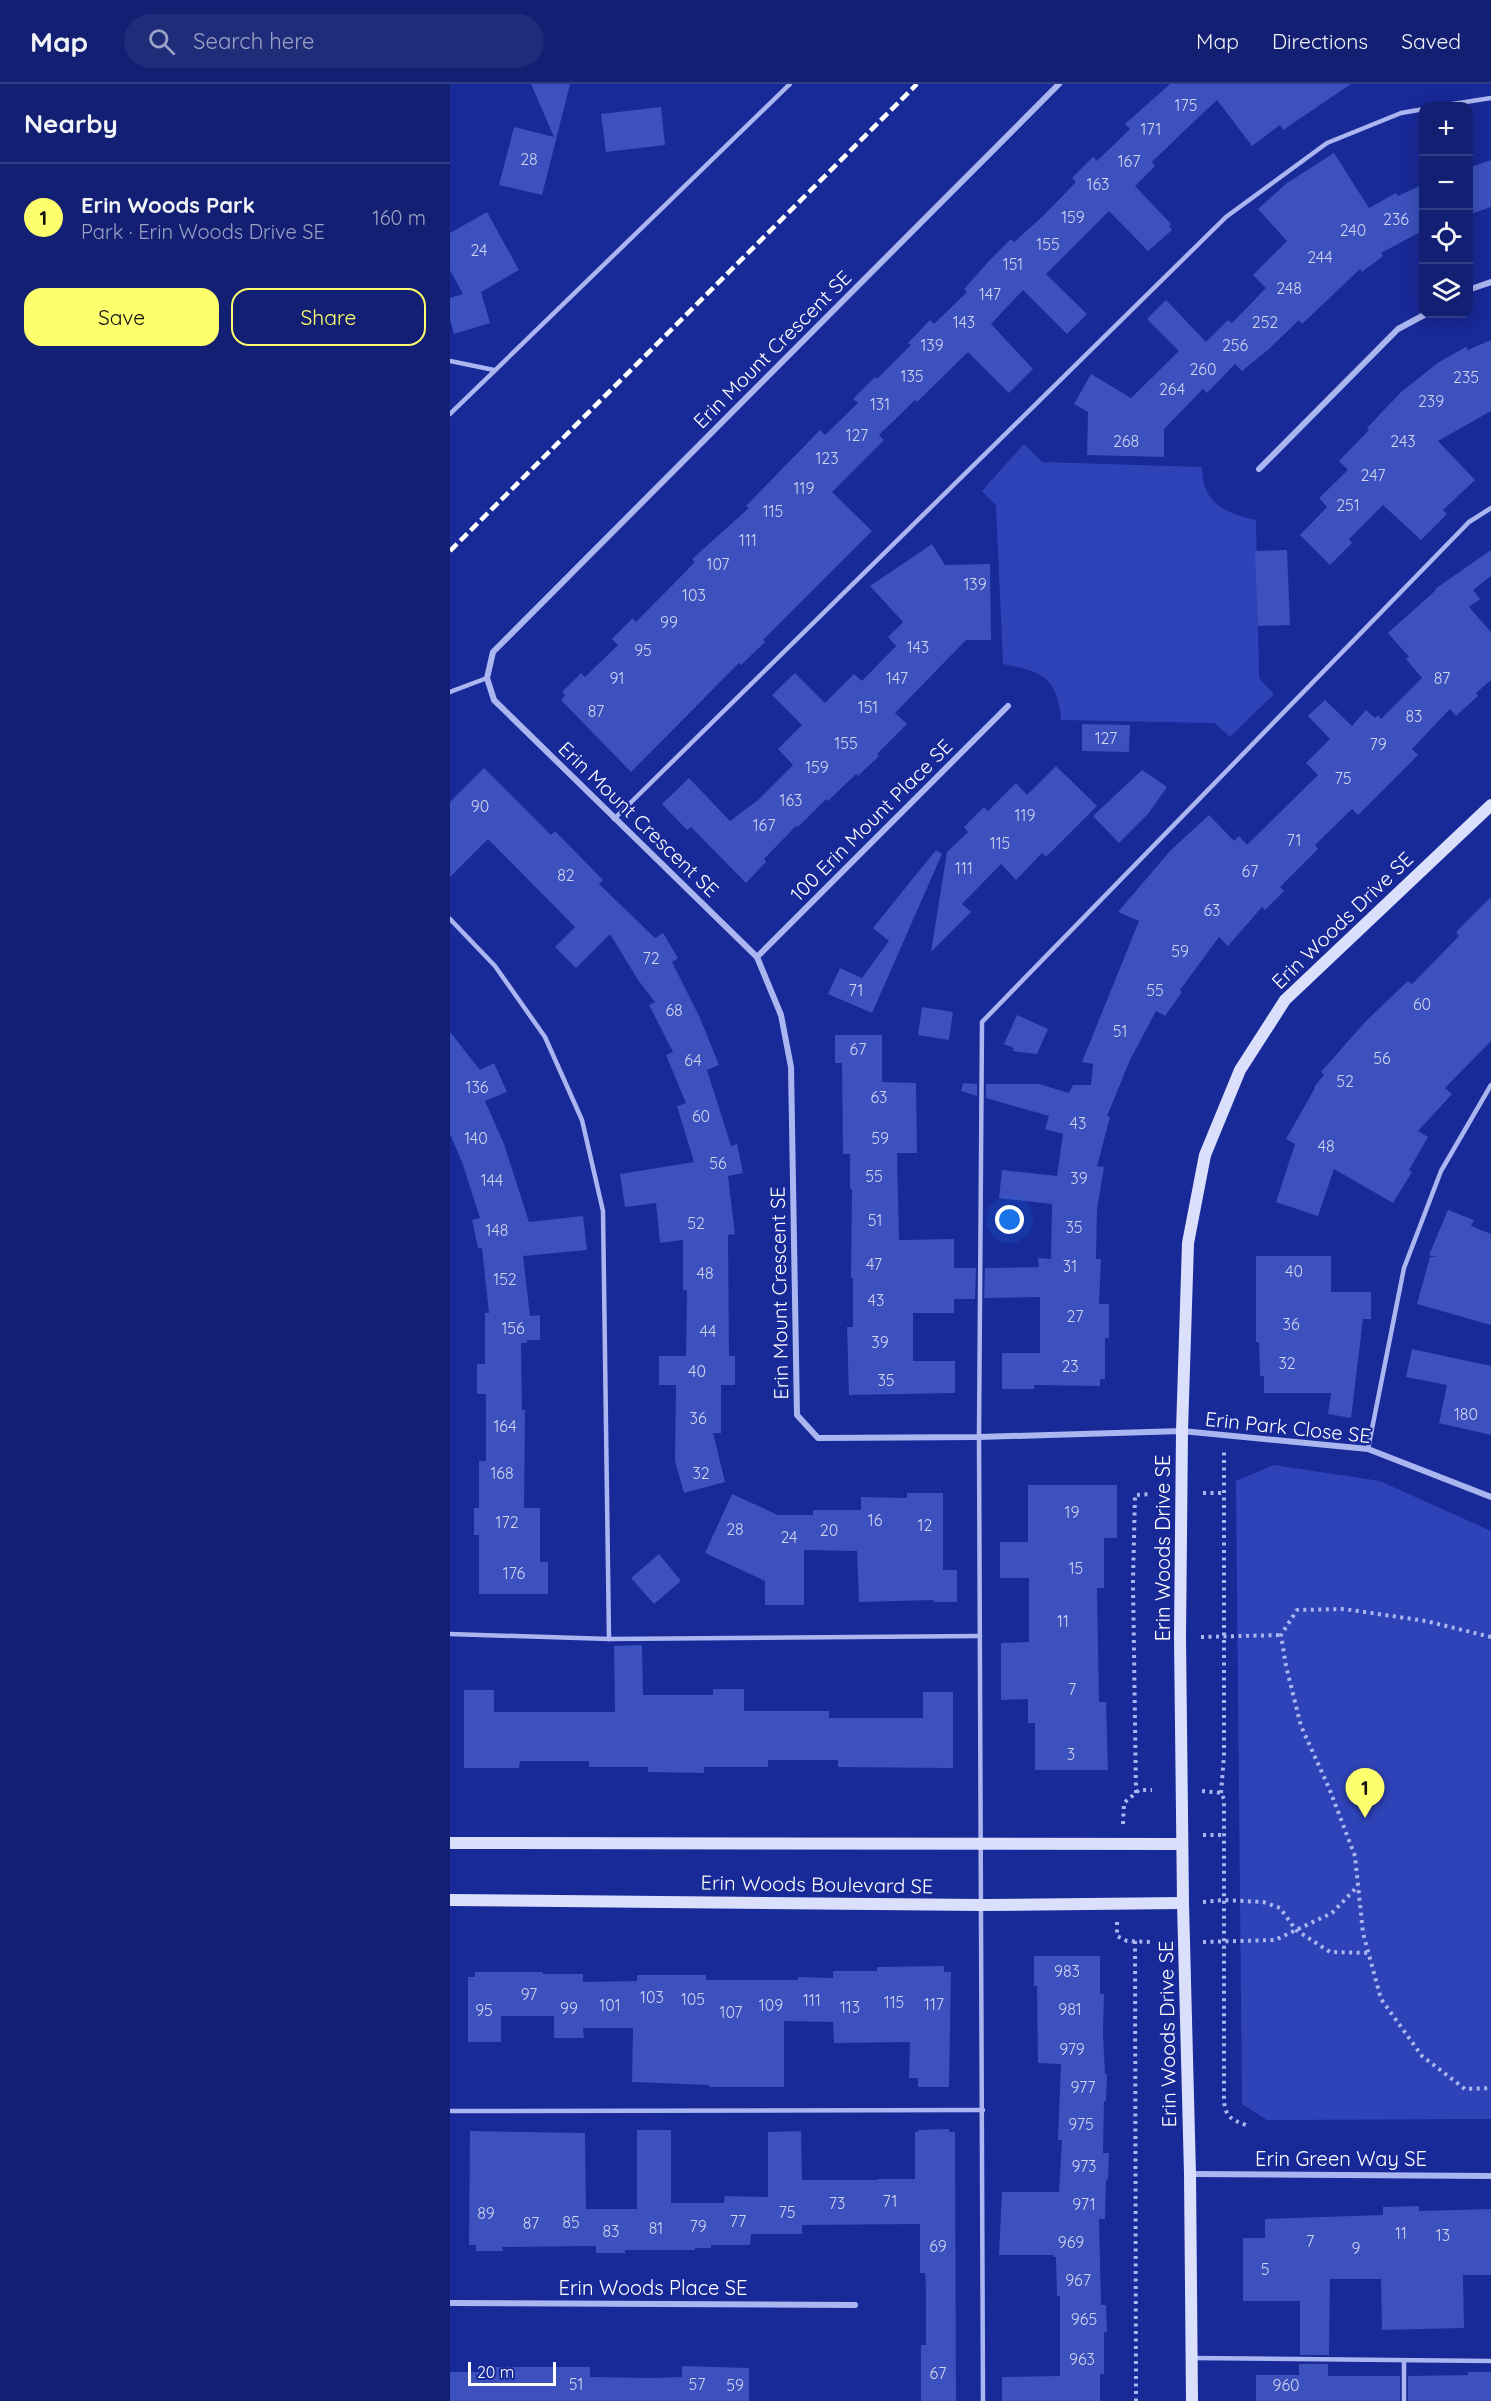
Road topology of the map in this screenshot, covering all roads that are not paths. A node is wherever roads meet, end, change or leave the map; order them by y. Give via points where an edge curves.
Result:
1 (790, 84) edge
2 (1059, 84) edge
3 (1491, 98) edge
4 (1466, 102) edge
5 (1419, 110) edge
6 (1491, 282) edge
7 (1473, 288) edge
8 (1419, 318) edge
9 (450, 361) edge
10 (494, 370) junction
11 (450, 414) edge
12 (1259, 469) dead end
13 (1491, 508) edge
14 (487, 678) junction
15 (450, 692) edge
16 (1008, 705) dead end
17 (1491, 805) edge
18 (614, 819) junction
19 (450, 919) edge
20 (757, 957) junction
21 (1491, 1085) edge
22 (1182, 1431) junction
23 (979, 1437) junction
24 (1368, 1449) junction
25 (1491, 1497) edge
26 (450, 1634) edge
27 (980, 1636) junction
28 (609, 1639) junction
29 (450, 1843) edge
30 (1182, 1844) junction
31 (981, 1845) junction
32 (450, 1900) edge
33 (1183, 1903) junction
34 (982, 1905) junction
35 (450, 2110) edge
36 (983, 2110) junction
37 (1190, 2174) junction
38 (1491, 2176) edge
39 (450, 2303) edge
40 (855, 2305) dead end
41 (1192, 2358) junction
42 (1404, 2360) junction
43 (1491, 2361) edge
44 (983, 2401) edge
45 (1192, 2401) edge
46 (1404, 2401) edge

1 - 10 lane
2 - 14 street, Erin Mount Crescent SE via 494,652
3 - 4 lane
5 - 18 lane via 1401,113 1327,143 1226,217
6 - 7 street
8 - 12 street via 1398,329
9 - 10 lane
10 - 11 lane
13 - 23 lane via 1469,522 982,1022
14 - 15 lane
14 - 18 street, Erin Mount Crescent SE via 494,700
16 - 20 street, 100 Erin Mount Place SE
17 - 22 street, Erin Woods Drive SE via 1285,1000 1240,1070 1205,1155 1188,1243
18 - 20 street, Erin Mount Crescent SE
19 - 28 lane via 495,966 545,1037 582,1120 603,1211
20 - 23 street, Erin Mount Crescent SE via 781,1015 791,1067 797,1415 818,1438
21 - 24 lane via 1441,1171 1404,1268
22 - 23 street, Erin Mount Crescent SE
22 - 24 street, Erin Park Close SE
22 - 30 street, Erin Woods Drive SE
23 - 27 lane
24 - 25 street, Erin Park Close SE
26 - 28 lane
27 - 28 lane
27 - 31 lane
29 - 31 street, Erin Woods Boulevard SE
30 - 31 street, Erin Woods Boulevard SE
30 - 33 street, Erin Woods Drive SE
31 - 34 lane
32 - 34 street, Erin Woods Boulevard SE
33 - 34 street, Erin Woods Boulevard SE
33 - 37 street, Erin Woods Drive SE
34 - 36 lane
35 - 36 lane
36 - 44 lane
37 - 38 street, Erin Green Way SE
37 - 41 street, Erin Woods Drive SE
39 - 40 street, Erin Woods Place SE
41 - 42 lane
41 - 45 street, Erin Woods Drive SE
42 - 43 lane
42 - 46 lane

